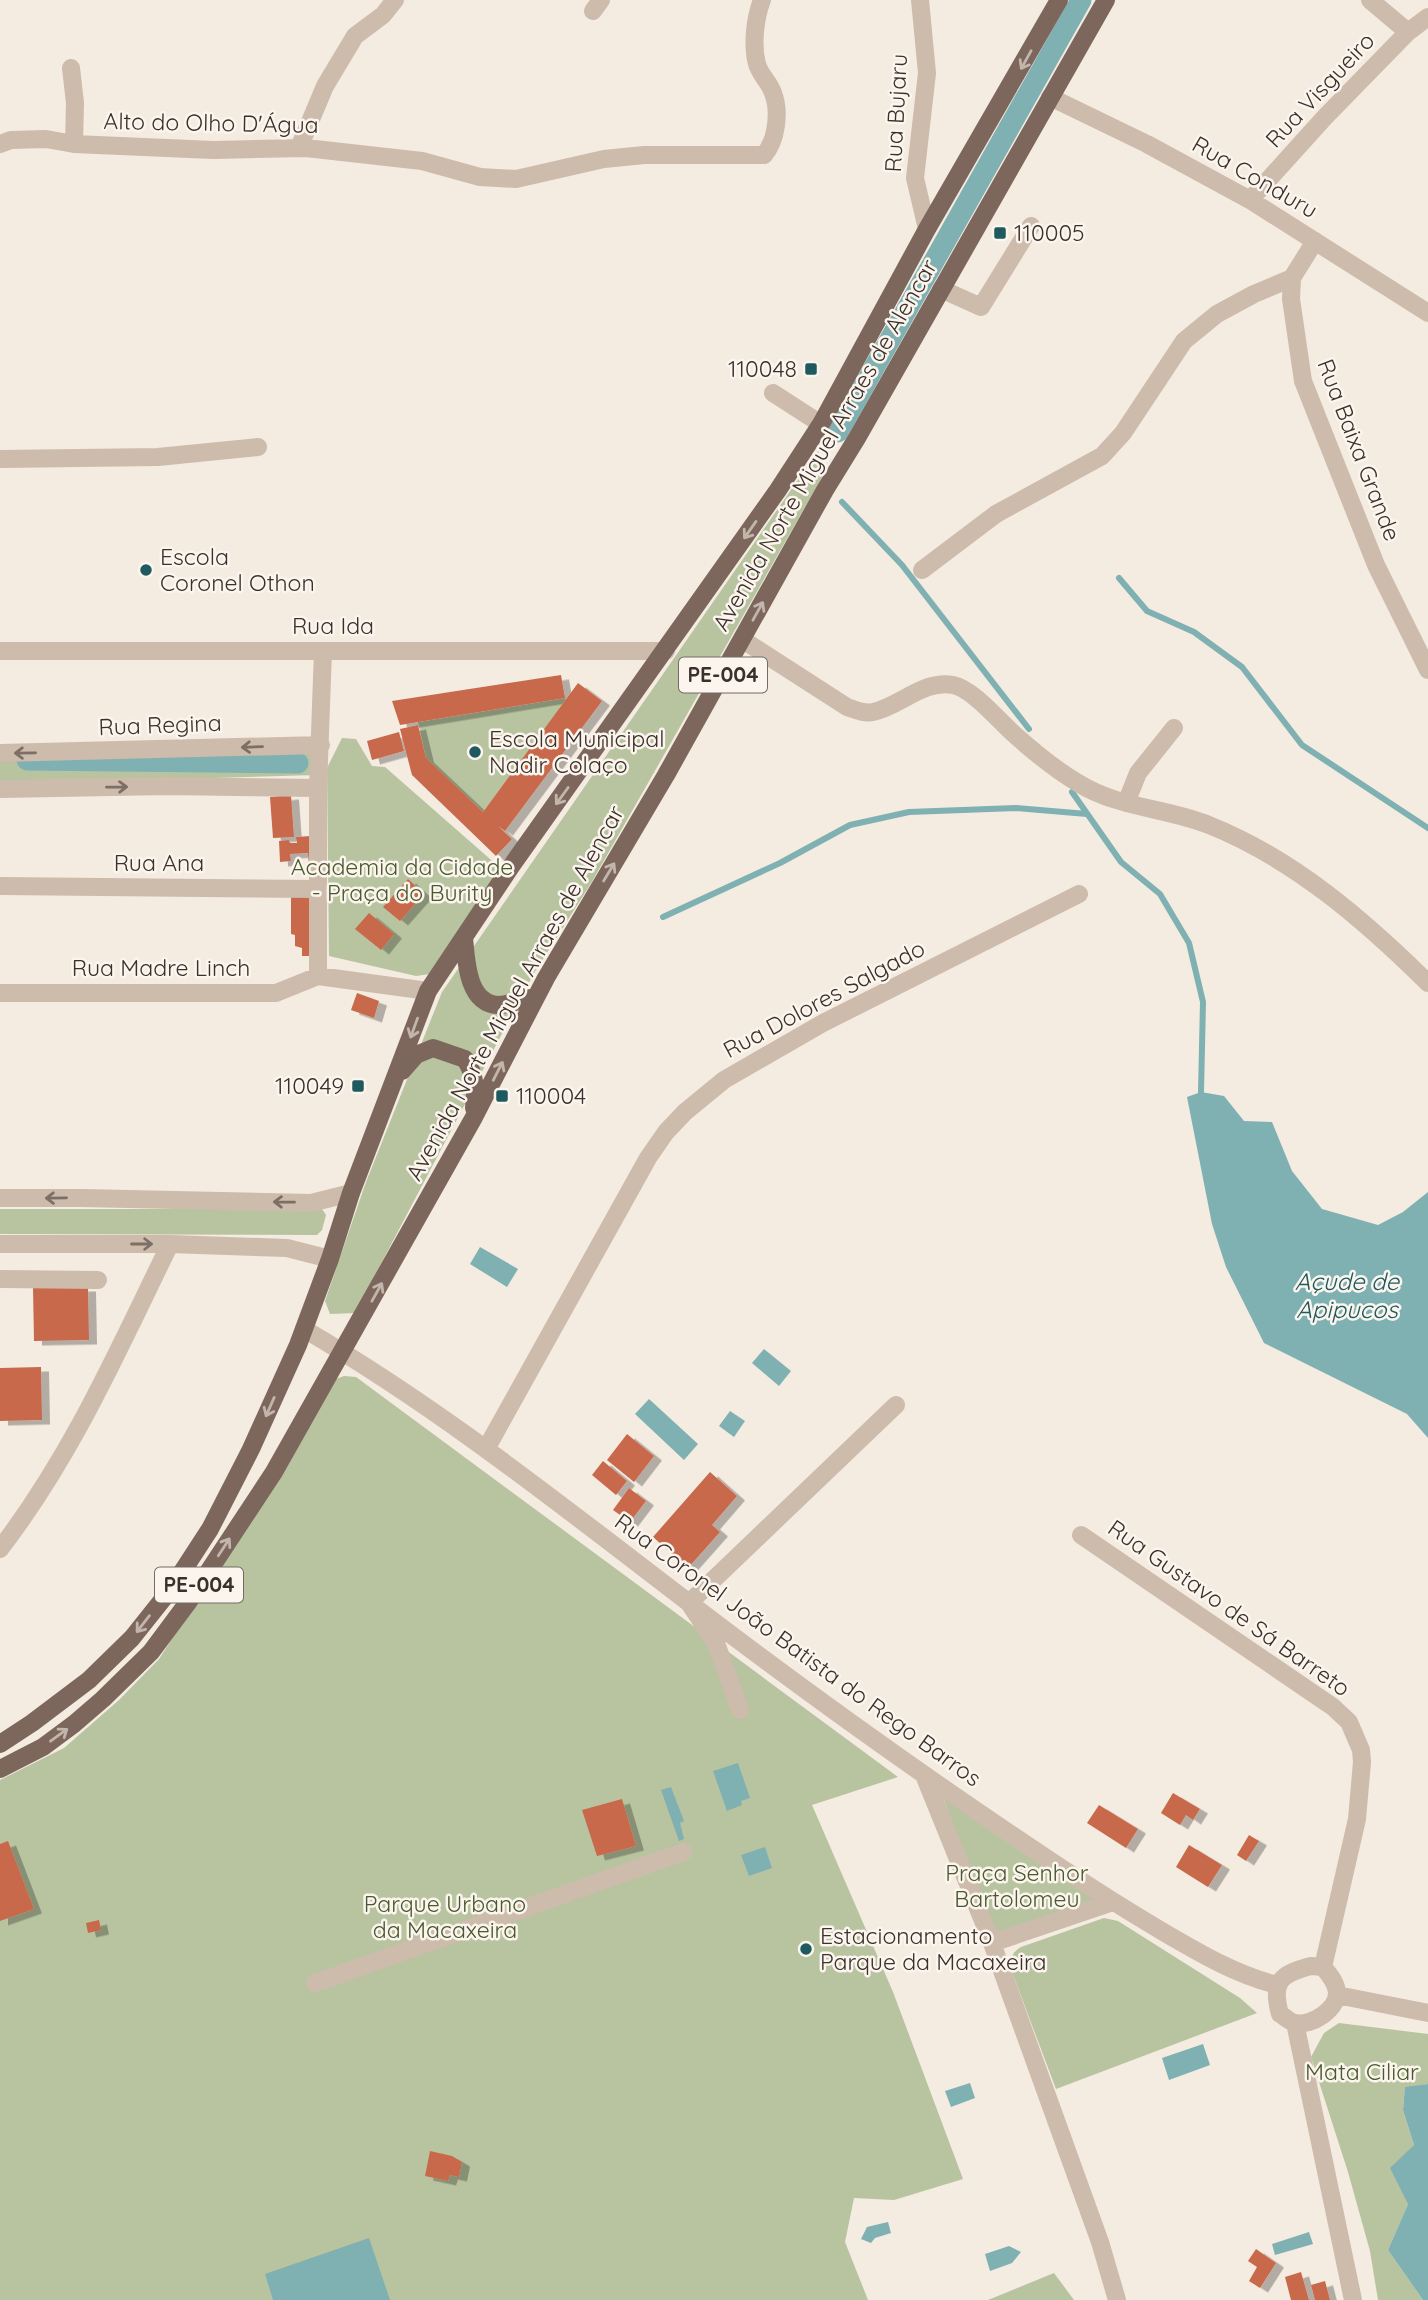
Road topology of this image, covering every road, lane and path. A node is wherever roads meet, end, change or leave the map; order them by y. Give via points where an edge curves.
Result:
1 (396, 0) edge
2 (762, 0) edge
3 (920, 0) edge
4 (1059, 0) edge
5 (1106, 0) edge
6 (1370, 0) edge
7 (1428, 17) edge
8 (1408, 32) junction
9 (71, 68) dead end
10 (1050, 97) junction
11 (0, 144) edge
12 (74, 144) junction
13 (299, 148) junction
14 (1250, 200) junction
15 (1031, 226) dead end
16 (927, 229) junction
17 (1315, 241) junction
18 (1292, 278) junction
19 (941, 289) junction
20 (1428, 313) edge
21 (773, 393) dead end
22 (821, 424) junction
23 (258, 447) dead end
24 (0, 459) edge
25 (922, 570) dead end
26 (743, 640) junction
27 (323, 650) junction
28 (0, 651) edge
29 (666, 651) junction
30 (1428, 670) edge
31 (1174, 728) dead end
32 (321, 745) junction
33 (0, 753) edge
34 (318, 788) junction
35 (0, 789) edge
36 (1126, 803) junction
37 (0, 886) edge
38 (318, 889) junction
39 (1079, 894) dead end
40 (464, 937) junction
41 (318, 976) junction
42 (1428, 983) edge
43 (428, 991) junction
44 (0, 993) edge
45 (536, 997) junction
46 (397, 1075) junction
47 (473, 1119) junction
48 (351, 1193) junction
49 (0, 1198) edge
50 (0, 1244) edge
51 (170, 1244) junction
52 (330, 1259) junction
53 (0, 1279) edge
54 (98, 1280) dead end
55 (304, 1329) junction
56 (343, 1352) junction
57 (896, 1405) dead end
58 (486, 1449) junction
59 (1081, 1535) dead end
60 (0, 1549) edge
61 (689, 1603) junction
62 (740, 1710) dead end
63 (0, 1744) edge
64 (0, 1769) edge
65 (924, 1775) junction
66 (683, 1852) dead end
67 (1113, 1902) junction
68 (992, 1943) junction
69 (1323, 1967) junction
70 (315, 1983) dead end
71 (1277, 1985) junction
72 (1337, 1995) junction
73 (1428, 2013) edge
74 (1295, 2023) junction
75 (1117, 2300) edge
76 (1353, 2300) edge

1 - 13 street via 355,36 325,86
2 - 13 street, Alto do Olho D'Água via 755,44 758,66 774,93 775,107 775,135 764,155 645,155 604,159 516,179 480,177 422,160
3 - 16 street, Rua Bujaru via 927,73 915,178
4 -> 16 main road, Avenida Norte Miguel Arraes de Alencar / PE-004
5 - 10 main road, Avenida Norte Miguel Arraes de Alencar / PE-004
6 - 8 street
7 - 8 street, Rua Visgueiro
8 - 14 street, Rua Visgueiro
9 - 12 street
10 - 14 street, Rua Conduru
10 - 19 main road, Avenida Norte Miguel Arraes de Alencar / PE-004
11 - 12 street, Alto do Olho D'Água via 46,139
12 - 13 street, Alto do Olho D'Água via 214,150
14 - 17 street, Rua Conduru
15 - 19 street via 981,307
16 - 22 main road, Avenida Norte Miguel Arraes de Alencar / PE-004
17 - 18 street
17 - 20 street, Rua Conduru
18 - 25 street via 1217,314 1184,341 1123,433 1102,456 996,514
18 - 30 street, Rua Baixa Grande via 1303,381 1376,565
26 -> 19 main road, Avenida Norte Miguel Arraes de Alencar / PE-004
21 - 22 street
22 -> 29 main road, Avenida Norte Miguel Arraes de Alencar / PE-004
23 - 24 street via 134,459
26 - 36 street via 862,712 871,713 937,686 953,685 1078,783
45 -> 26 main road, Avenida Norte Miguel Arraes de Alencar / PE-004
27 - 28 street, Rua Ida
27 - 29 street, Rua Ida
27 - 32 street
29 -> 40 main road, Avenida Norte Miguel Arraes de Alencar / PE-004
31 - 36 street via 1138,773
32 -> 33 street, Rua Regina
32 - 34 street
35 -> 34 street
34 - 38 street
36 - 42 street via 1209,825 1269,854 1308,878
37 - 38 street, Rua Ana
38 - 41 street
39 - 58 street, Rua Dolores Salgado via 823,1023 724,1080 685,1112 648,1158
40 - 43 main road, Avenida Norte Miguel Arraes de Alencar / PE-004
40 - 45 main road via 471,985 482,998 496,1005
41 - 43 street
41 - 44 street, Rua Madre Linch via 276,993
43 -> 46 main road, Avenida Norte Miguel Arraes de Alencar / PE-004
47 -> 45 main road, Avenida Norte Miguel Arraes de Alencar / PE-004
46 - 47 main road via 416,1055 433,1048 465,1059 477,1086
46 - 48 main road, Avenida Norte Miguel Arraes de Alencar / PE-004
56 -> 47 main road, Avenida Norte Miguel Arraes de Alencar / PE-004
48 -> 49 street via 311,1203
48 - 52 main road, Avenida Norte Miguel Arraes de Alencar / PE-004
50 -> 51 street
51 - 52 street via 287,1248
51 - 60 street via 78,1432
52 - 55 main road, Avenida Norte Miguel Arraes de Alencar / PE-004
53 - 54 street
55 - 56 street, Rua Coronel João Batista do Rego Barros
55 -> 63 main road, Avenida Norte Miguel Arraes de Alencar / PE-004 via 245,1461 210,1529 171,1589 132,1638 89,1680
56 - 58 street, Rua Coronel João Batista do Rego Barros
64 -> 56 main road, Avenida Norte Miguel Arraes de Alencar / PE-004 via 43,1747 74,1724 151,1652 274,1472
57 - 61 street
58 - 61 street, Rua Coronel João Batista do Rego Barros
59 - 69 street, Rua Gustavo de Sá Barreto via 1349,1722 1361,1750 1357,1819
61 - 62 street via 716,1643
61 - 65 street, Rua Coronel João Batista do Rego Barros
65 - 67 street, Rua Coronel João Batista do Rego Barros
65 - 68 street
66 - 70 street
67 - 68 street
67 - 71 street, Rua Coronel João Batista do Rego Barros via 1246,1977
68 - 75 street
69 - 71 street via 1299,1969
69 - 72 street via 1335,1983
71 - 74 street via 1280,2014
72 - 73 street
72 - 74 street via 1324,2014 1311,2022
74 - 76 street

